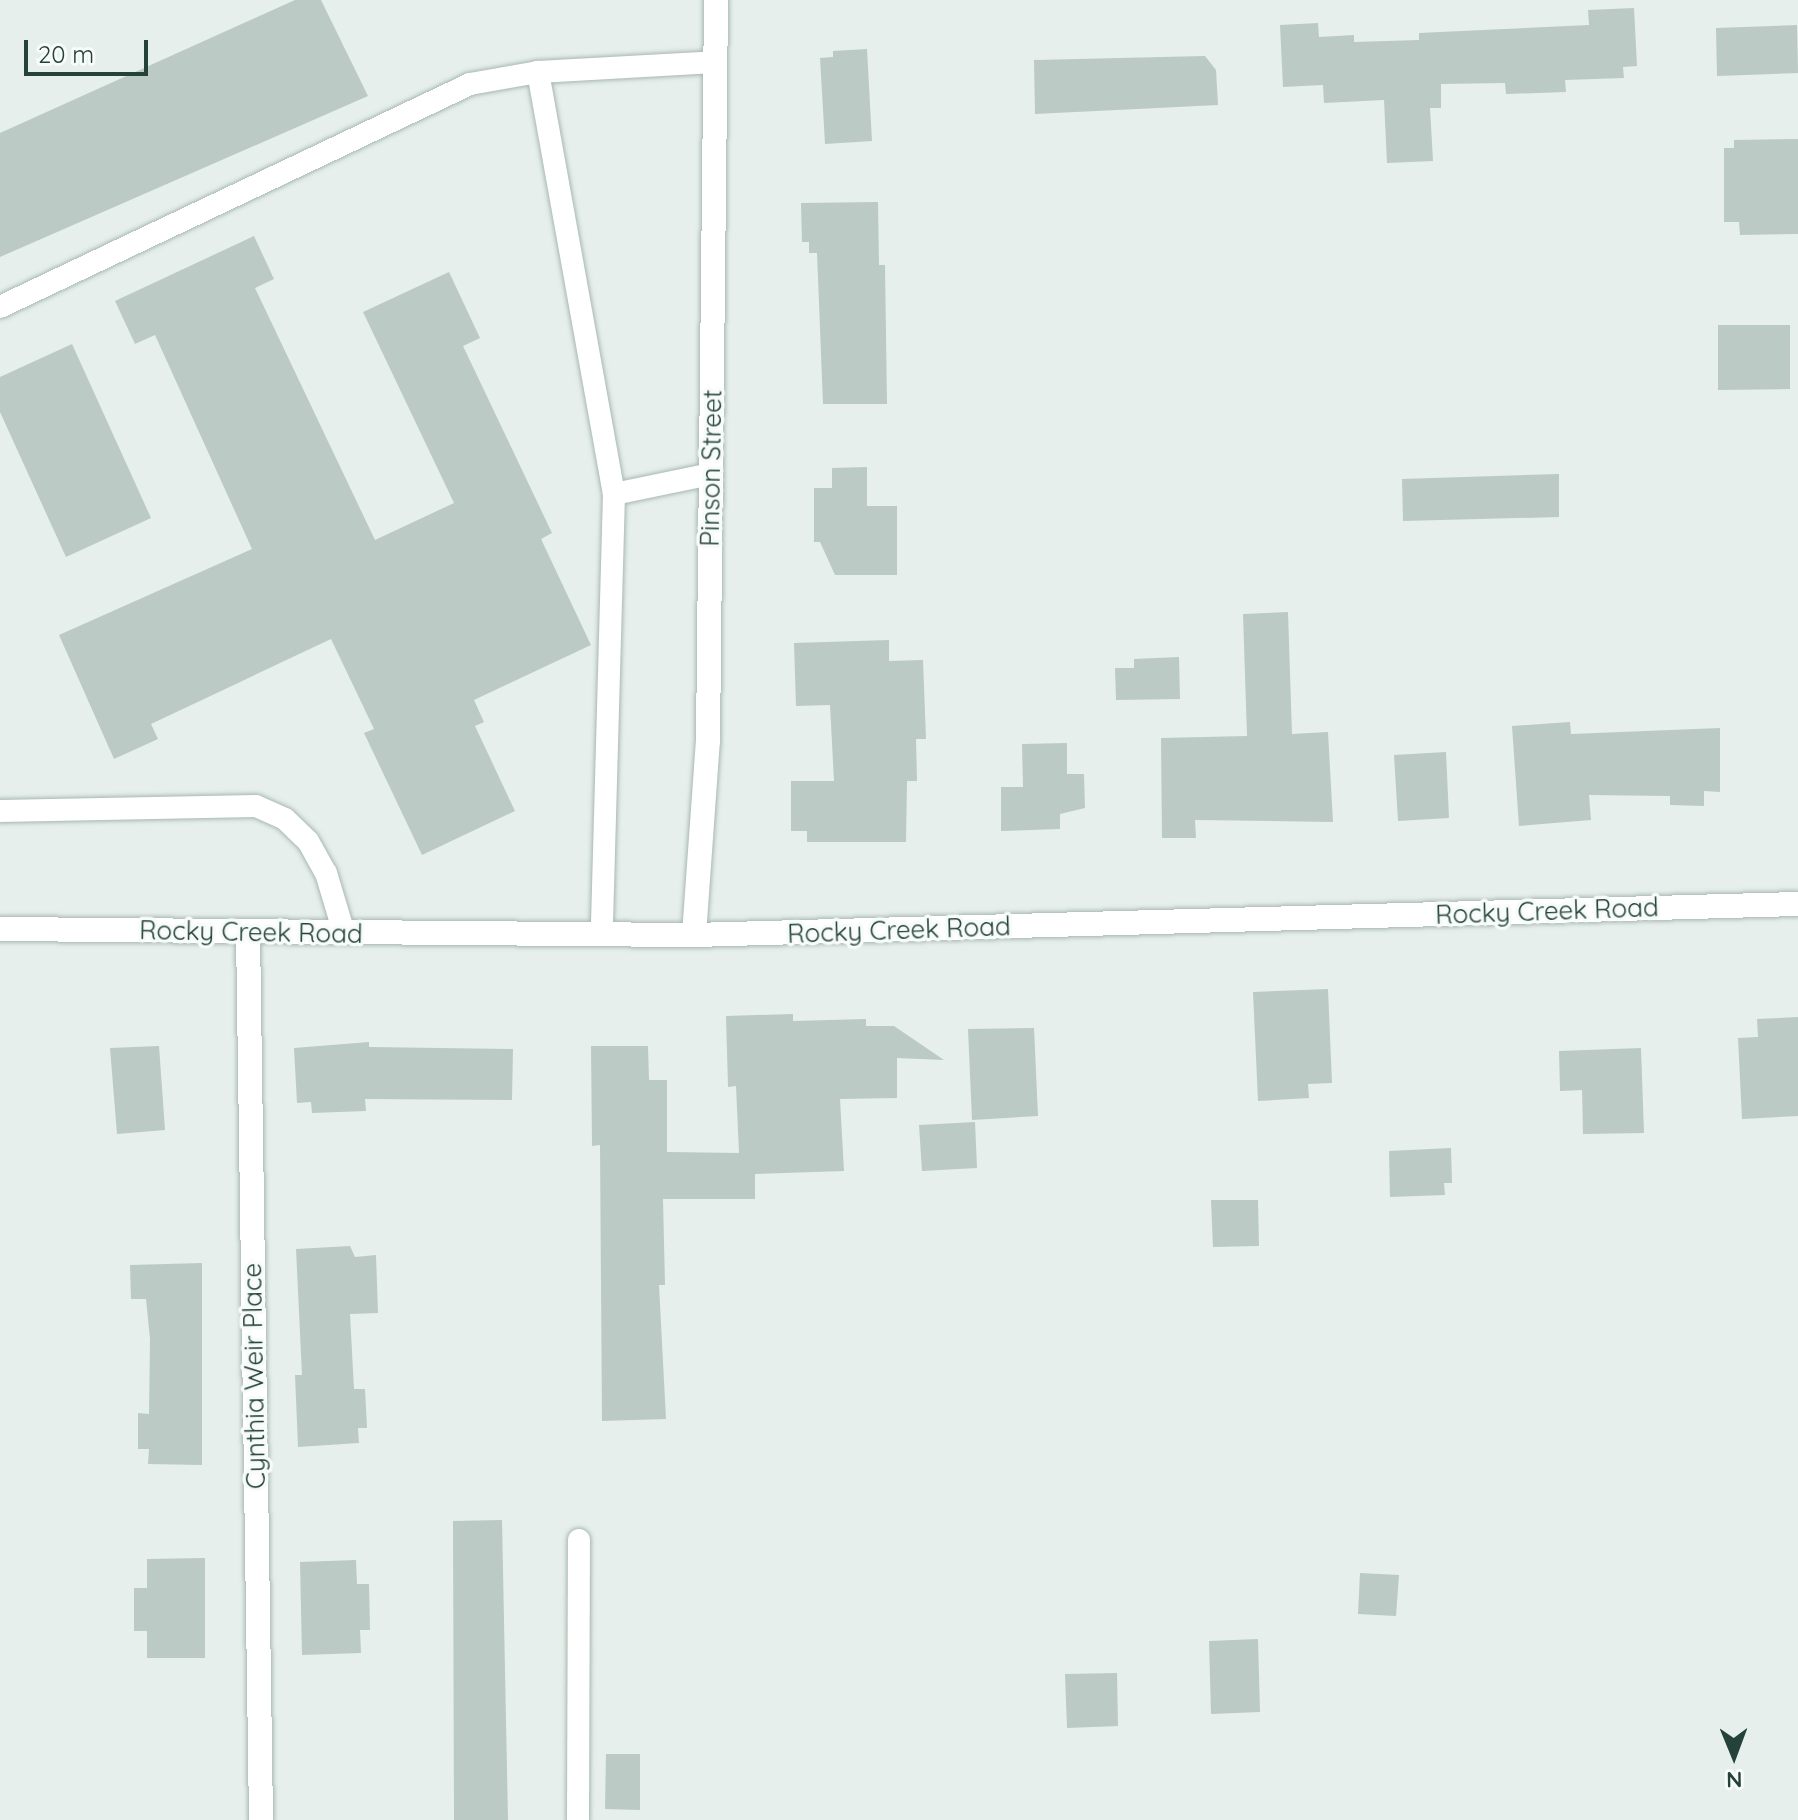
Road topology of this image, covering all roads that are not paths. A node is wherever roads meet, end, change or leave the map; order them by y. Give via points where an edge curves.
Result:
1 (716, 0) edge
2 (715, 62) junction
3 (538, 72) junction
4 (0, 307) edge
5 (711, 474) junction
6 (614, 494) junction
7 (0, 811) edge
8 (1798, 904) edge
9 (0, 929) edge
10 (248, 932) junction
11 (344, 933) junction
12 (602, 935) junction
13 (694, 935) junction
14 (579, 1540) dead end
15 (261, 1820) edge
16 (578, 1820) edge

1 - 2 street, Pinson Street
2 - 3 lane
2 - 5 street, Pinson Street
3 - 4 lane via 470,84
3 - 6 lane
5 - 6 lane
5 - 13 street, Pinson Street via 708,741
6 - 12 lane
7 - 11 lane via 256,806 285,819 308,841 326,873
8 - 13 street, Rocky Creek Road
9 - 10 street, Rocky Creek Road
10 - 11 street, Rocky Creek Road
10 - 15 street, Cynthia Weir Place
11 - 12 street, Rocky Creek Road
12 - 13 street, Rocky Creek Road
14 - 16 lane

